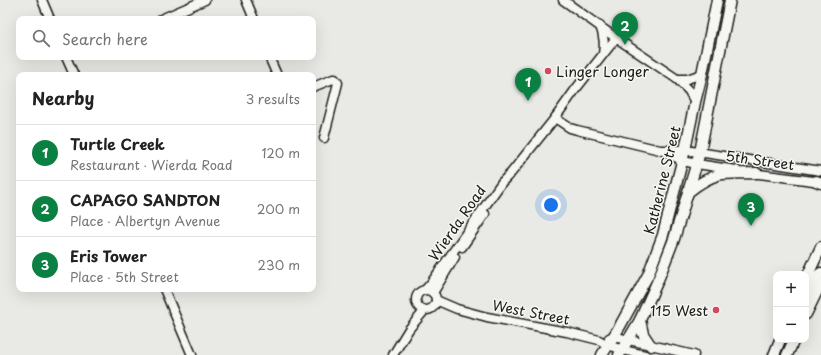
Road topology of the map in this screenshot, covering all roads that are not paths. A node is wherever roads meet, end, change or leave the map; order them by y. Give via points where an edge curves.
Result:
1 (42, 0) edge
2 (205, 0) edge
3 (246, 0) edge
4 (563, 0) edge
5 (717, 0) edge
6 (731, 0) edge
7 (49, 16) edge
8 (168, 16) edge
9 (253, 16) edge
10 (599, 26) junction
11 (616, 38) junction
12 (603, 55) junction
13 (70, 60) edge
14 (270, 60) edge
15 (73, 72) edge
16 (276, 72) edge
17 (702, 74) junction
18 (676, 78) junction
19 (316, 86) edge
20 (695, 102) junction
21 (555, 118) junction
22 (324, 138) dead end
23 (660, 150) junction
24 (686, 150) junction
25 (700, 152) junction
26 (683, 161) junction
27 (696, 164) junction
28 (821, 171) edge
29 (756, 174) junction
30 (819, 182) edge
31 (688, 192) junction
32 (821, 247) edge
33 (809, 273) edge
34 (821, 273) edge
35 (821, 283) edge
36 (809, 289) edge
37 (165, 292) edge
38 (432, 294) junction
39 (417, 305) junction
40 (809, 308) edge
41 (457, 309) junction
42 (428, 310) junction
43 (640, 320) junction
44 (409, 329) junction
45 (614, 336) junction
46 (628, 340) junction
47 (604, 343) junction
48 (779, 343) edge
49 (793, 343) edge
50 (651, 346) junction
51 (620, 353) edge
52 (192, 355) edge
53 (393, 355) edge
54 (602, 355) edge
55 (645, 355) edge
56 (694, 355) edge
57 (774, 355) edge
58 (787, 355) edge

1 - 7 street
2 - 8 street
3 - 9 street
4 - 10 street
5 - 17 main road, Katherine Street
6 - 25 main road, Katherine Street
10 - 11 street
10 - 12 street via 604,43
11 - 12 street, Wierda Road
11 - 18 street
12 - 21 street, Wierda Road
13 - 15 street
14 - 16 street
17 - 18 street via 687,79
17 - 20 main road, Katherine Street
18 - 20 street via 689,91
19 - 22 street via 333,79 338,83
20 - 24 main road, Katherine Street
21 - 23 street via 570,128
21 - 38 street, Wierda Road via 502,182 488,206 431,283
23 - 24 street, 5th Street
23 - 26 street, 5th Street
24 - 25 street, 5th Street
24 - 26 main road, Katherine Street
25 - 27 main road, Katherine Street
25 - 28 street, 5th Street
26 - 27 street, 5th Street
26 - 45 main road, Katherine Street via 654,262
27 - 29 street, 5th Street
27 - 31 main road, Katherine Street
29 - 30 street, 5th Street
29 - 31 main road via 718,175
31 - 43 main road, Katherine Street via 674,239
32 - 33 main road
34 - 36 main road via 816,276
35 - 40 main road
37 - 52 street
38 - 39 street via 422,291 419,293
38 - 41 street, West Street
38 - 42 street via 435,306
39 - 42 street via 422,310
39 - 44 street
41 - 42 street, West Street
41 - 47 street, West Street via 567,332
42 - 44 street
43 - 46 main road, Katherine Street
43 - 50 main road via 643,334
44 - 53 street
45 - 46 street
45 - 47 main road, Katherine Street
46 - 50 street
46 - 51 main road, Katherine Street
47 - 51 street, West Street
47 - 54 main road, Katherine Street
48 - 57 main road
49 - 58 main road
50 - 56 street
51 - 55 street, West Street

